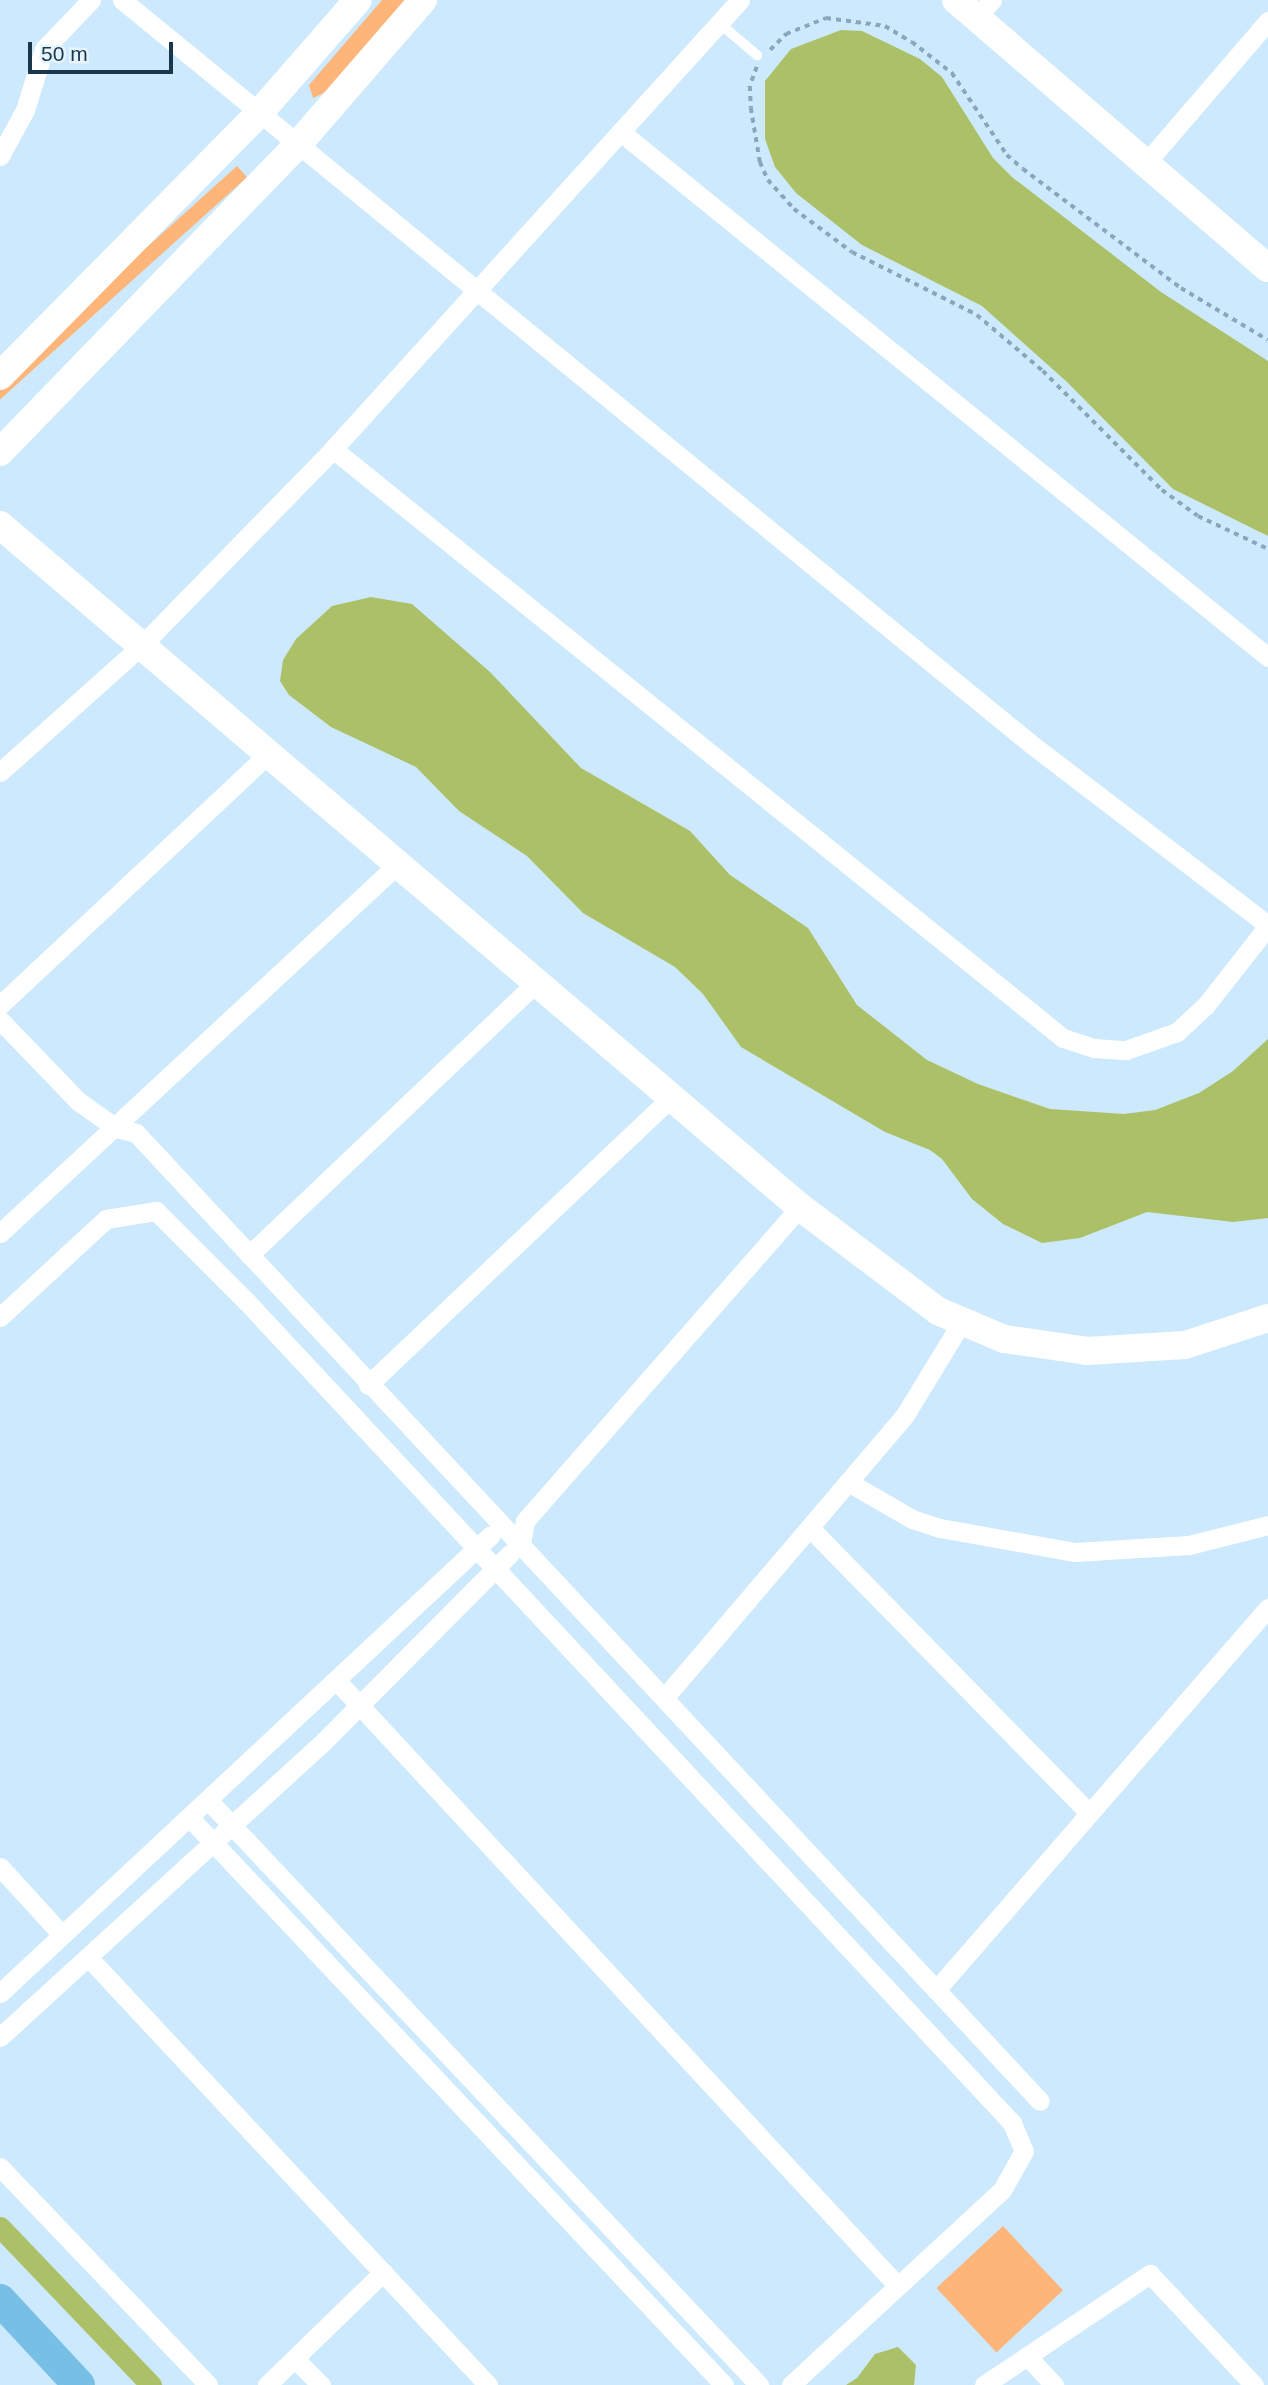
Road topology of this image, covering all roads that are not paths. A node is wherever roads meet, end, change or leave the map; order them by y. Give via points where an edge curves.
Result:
1 (91, 0) edge
2 (122, 0) edge
3 (358, 0) edge
4 (423, 0) edge
5 (740, 0) edge
6 (975, 6) edge
7 (1268, 21) edge
8 (719, 23) junction
9 (757, 55) dead end
10 (261, 111) junction
11 (622, 134) junction
12 (300, 142) junction
13 (0, 156) edge
14 (1145, 164) junction
15 (1268, 268) edge
16 (480, 290) junction
17 (0, 376) edge
18 (332, 449) junction
19 (0, 452) edge
20 (0, 525) edge
21 (143, 644) junction
22 (1268, 657) edge
23 (269, 753) junction
24 (0, 772) edge
25 (399, 863) junction
26 (1268, 925) edge
27 (538, 981) junction
28 (0, 1005) edge
29 (0, 1020) edge
30 (672, 1097) junction
31 (116, 1128) junction
32 (800, 1207) junction
33 (0, 1233) edge
34 (249, 1255) junction
35 (0, 1317) edge
36 (1268, 1318) edge
37 (961, 1324) junction
38 (368, 1385) junction
39 (848, 1482) junction
40 (525, 1521) junction
41 (1268, 1525) edge
42 (810, 1528) junction
43 (497, 1531) junction
44 (516, 1549) junction
45 (475, 1551) junction
46 (494, 1572) junction
47 (1268, 1608) edge
48 (336, 1681) junction
49 (665, 1697) junction
50 (358, 1706) junction
51 (208, 1800) junction
52 (1088, 1812) junction
53 (189, 1817) junction
54 (232, 1825) junction
55 (215, 1841) junction
56 (0, 1867) edge
57 (59, 1938) junction
58 (85, 1960) junction
59 (386, 1988) junction
60 (936, 1990) junction
61 (0, 1993) edge
62 (368, 2005) junction
63 (0, 2037) edge
64 (1040, 2101) dead end
65 (513, 2124) junction
66 (496, 2141) junction
67 (0, 2167) edge
68 (645, 2264) junction
69 (383, 2272) junction
70 (627, 2282) junction
71 (898, 2286) junction
72 (0, 2301) edge
73 (1027, 2356) junction
74 (295, 2359) junction
75 (79, 2385) edge
76 (208, 2385) edge
77 (267, 2385) edge
78 (321, 2385) edge
79 (488, 2385) edge
80 (724, 2385) edge
81 (759, 2385) edge
82 (791, 2385) edge
83 (984, 2385) edge
84 (1054, 2385) edge
85 (1254, 2385) edge

1 - 13 street via 44,49 25,110
2 - 10 street
3 - 10 street
4 - 12 street
5 - 8 street
6 - 14 street
7 - 14 street
8 - 9 lane
8 - 11 street
10 - 12 street
10 - 17 street
11 - 16 street
11 - 22 street
12 - 16 street
12 - 19 street
14 - 15 street
16 - 18 street
16 - 26 street via 1031,744
18 - 21 street
18 - 26 street via 1063,1038 1094,1048 1126,1050 1177,1032 1206,1005
20 - 21 street
21 - 23 street
21 - 24 street
23 - 25 street
23 - 28 street
25 - 27 street
25 - 31 street
27 - 30 street
27 - 34 street
29 - 31 street via 78,1101
30 - 32 street
30 - 38 street
31 - 33 street
31 - 34 street via 136,1133
32 - 37 street via 874,1266
32 - 40 street
34 - 38 street
35 - 45 street via 106,1219 156,1211 247,1302
36 - 37 street via 1212,1340 1116,1351 1043,1347
37 - 39 street via 905,1415
38 - 43 street
39 - 41 street via 912,1519 940,1528 1076,1552 1189,1545
39 - 42 street
40 - 43 street
40 - 44 street
42 - 49 street
42 - 52 street
43 - 44 street
43 - 45 street
44 - 46 street
44 - 49 street
45 - 46 street
45 - 48 street
46 - 50 street
46 - 71 street via 1021,2137 1024,2151 1002,2190
47 - 52 street
48 - 50 street
48 - 51 street
49 - 60 street
50 - 54 street
50 - 71 street
51 - 53 street
51 - 54 street
52 - 60 street
53 - 55 street
53 - 57 street
54 - 55 street
54 - 59 street
55 - 58 street
55 - 62 street
56 - 57 street
57 - 58 street
57 - 61 street
58 - 63 street
58 - 69 street
59 - 62 street
59 - 65 street
60 - 64 street
62 - 66 street
65 - 66 street
65 - 68 street
66 - 70 street
67 - 76 street
68 - 70 street
68 - 81 street
69 - 74 street
69 - 79 street
70 - 80 street
71 - 82 street
72 - 75 main road
73 - 83 street
73 - 84 street
73 - 85 street via 1150,2274
74 - 77 street
74 - 78 street

